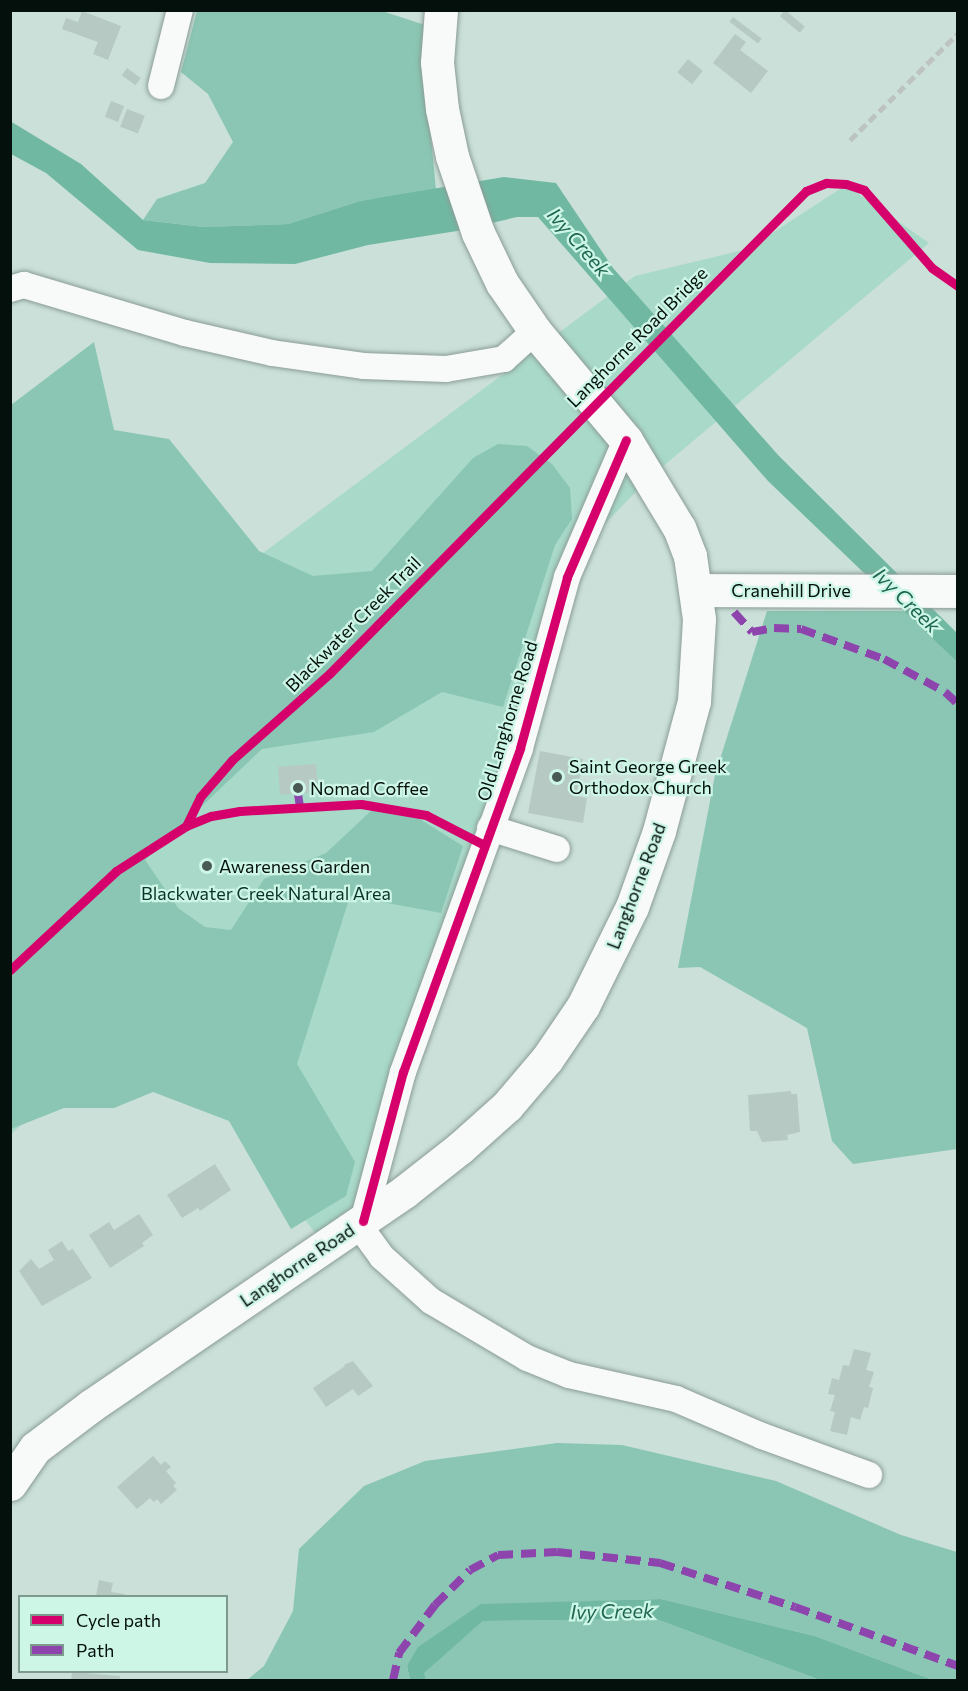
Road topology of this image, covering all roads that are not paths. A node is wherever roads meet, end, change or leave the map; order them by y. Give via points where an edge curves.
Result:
1 (180, 10) edge
2 (441, 10) edge
3 (161, 86) dead end
4 (10, 290) edge
5 (535, 332) junction
6 (626, 440) junction
7 (696, 590) junction
8 (957, 591) edge
9 (490, 828) junction
10 (557, 849) dead end
11 (360, 1222) junction
12 (868, 1475) dead end
13 (10, 1484) edge

1 - 3 street
2 - 5 main road, Langhorne Road via 437,62 452,156 478,233 501,283
4 - 5 street via 24,285 185,333 272,353 363,366 446,369 504,359
5 - 6 main road, Langhorne Road
6 - 7 main road, Langhorne Road via 679,528 690,556
6 - 9 street, Old Langhorne Road via 567,578 520,748
7 - 8 main road, Cranehill Drive
7 - 11 main road, Langhorne Road via 699,619 694,701 676,773 632,908 583,1006 547,1059 507,1106 460,1148
9 - 10 street
9 - 11 street, Old Langhorne Road via 403,1072
11 - 12 street via 382,1257 430,1301 527,1358 570,1375 676,1399
11 - 13 main road, Langhorne Road via 92,1405 35,1448

